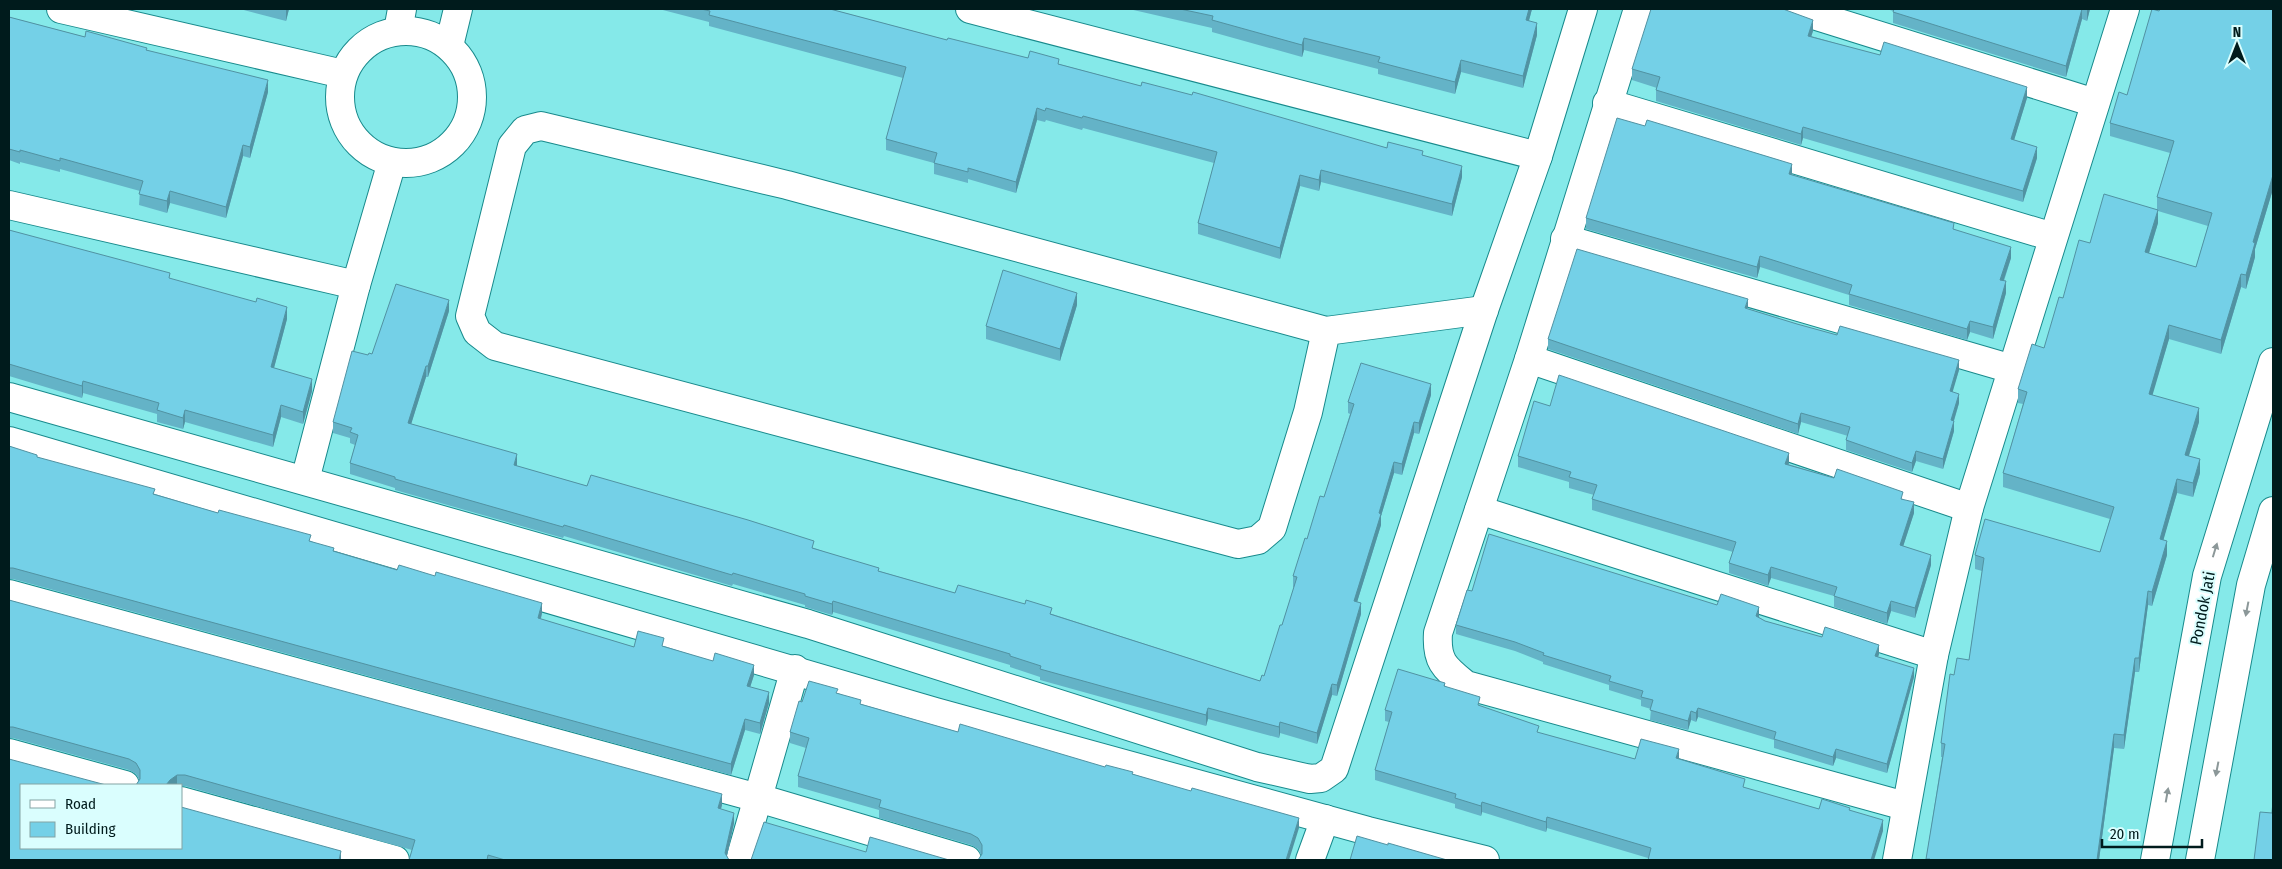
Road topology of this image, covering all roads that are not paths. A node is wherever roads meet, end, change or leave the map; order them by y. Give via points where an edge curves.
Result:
1 (61, 9) edge
2 (458, 9) edge
3 (970, 9) edge
4 (1583, 9) edge
5 (1638, 9) edge
6 (1794, 9) edge
7 (2125, 9) edge
8 (1028, 16) edge
9 (400, 20) edge
10 (449, 46) junction
11 (343, 74) junction
12 (1607, 103) junction
13 (2095, 103) junction
14 (1538, 156) junction
15 (392, 162) junction
16 (9, 204) edge
17 (2053, 237) junction
18 (1565, 240) junction
19 (356, 285) junction
20 (1484, 310) junction
21 (1326, 332) junction
22 (1529, 359) junction
23 (2273, 362) edge
24 (2012, 368) junction
25 (9, 397) edge
26 (9, 441) edge
27 (305, 480) junction
28 (1969, 508) junction
29 (1480, 510) junction
30 (2273, 511) edge
31 (9, 594) edge
32 (1934, 655) junction
33 (795, 669) junction
34 (9, 753) edge
35 (121, 784) edge
36 (758, 798) junction
37 (182, 801) edge
38 (1905, 806) junction
39 (1325, 819) junction
40 (394, 860) edge
41 (740, 860) edge
42 (967, 860) edge
43 (1310, 860) edge
44 (1485, 860) edge
45 (1897, 860) edge
46 (2156, 860) edge
47 (2200, 860) edge

1 - 11 street
2 - 10 street
3 - 8 street
4 - 14 street
5 - 12 street
6 - 13 street
7 - 13 street
8 - 14 street
9 - 10 street
9 - 11 street via 355,53
10 - 15 street via 463,63 472,83 473,106 463,132 445,151 420,162
11 - 15 street via 339,102 347,129 366,151
12 - 17 street
12 - 18 street
13 - 17 street
14 - 20 street
15 - 19 street
16 - 19 street
17 - 24 street
18 - 22 street
18 - 24 street
19 - 27 street
20 - 21 street
20 - 27 street via 1334,769 1321,778 1310,779 1257,767 808,624
21 - 21 street via 1308,412 1272,528 1258,540 1238,544 495,346 477,332 470,316 512,146 525,130 541,126 787,185
22 - 28 street
22 - 29 street
46 -> 23 street, Pondok Jati via 2207,576
24 - 28 street
25 - 27 street
26 - 33 street
28 - 32 street
29 - 32 street
29 - 38 street via 1438,633 1437,652 1446,669 1466,685
30 -> 47 street via 2251,585
31 - 36 street
32 - 38 street
33 - 36 street
33 - 39 street via 935,712
34 - 35 street
36 - 41 street
36 - 42 street
37 - 40 street
38 - 45 street
39 - 43 street
39 - 44 street

